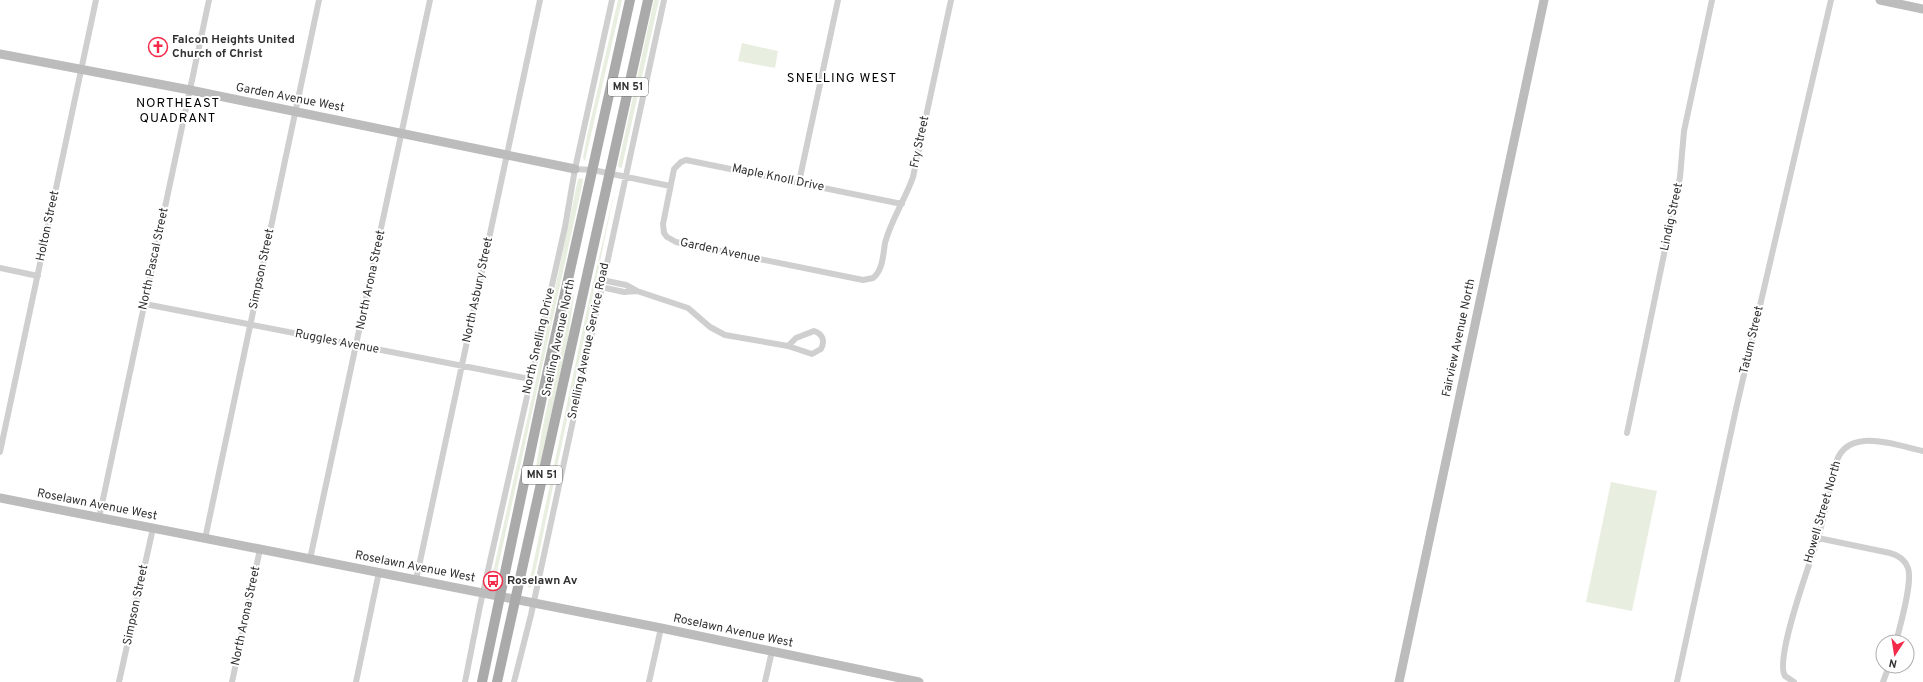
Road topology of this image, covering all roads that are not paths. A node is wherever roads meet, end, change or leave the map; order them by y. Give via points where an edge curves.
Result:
1 (96, 0) edge
2 (209, 0) edge
3 (319, 0) edge
4 (430, 0) edge
5 (540, 0) edge
6 (612, 0) edge
7 (630, 0) edge
8 (648, 0) edge
9 (664, 0) edge
10 (838, 0) edge
11 (951, 0) edge
12 (1544, 0) edge
13 (1712, 0) edge
14 (1832, 0) edge
15 (1880, 0) edge
16 (1923, 9) edge
17 (0, 54) edge
18 (81, 70) junction
19 (190, 90) junction
20 (296, 112) junction
21 (402, 133) junction
22 (507, 154) junction
23 (575, 169) junction
24 (593, 170) junction
25 (609, 174) junction
26 (624, 177) junction
27 (799, 182) junction
28 (670, 186) junction
29 (902, 204) junction
30 (0, 268) edge
31 (38, 276) junction
32 (873, 278) joint
33 (602, 280) junction
34 (601, 287) junction
35 (637, 292) junction
36 (145, 304) junction
37 (251, 325) junction
38 (357, 346) junction
39 (788, 346) junction
40 (462, 366) junction
41 (530, 379) junction
42 (1627, 433) dead end
43 (1923, 451) edge
44 (0, 452) edge
45 (0, 498) edge
46 (99, 518) junction
47 (153, 528) junction
48 (1818, 538) junction
49 (205, 539) junction
50 (260, 549) junction
51 (310, 559) junction
52 (379, 572) junction
53 (416, 580) junction
54 (483, 593) junction
55 (500, 596) junction
56 (516, 599) junction
57 (533, 603) junction
58 (661, 628) junction
59 (1898, 634) edge
60 (772, 651) junction
61 (887, 679) edge
62 (119, 682) edge
63 (232, 682) edge
64 (356, 682) edge
65 (465, 682) edge
66 (482, 682) edge
67 (498, 682) edge
68 (514, 682) edge
69 (649, 682) edge
70 (766, 682) edge
71 (919, 682) edge
72 (1399, 682) edge
73 (1677, 682) edge
74 (1794, 682) edge

1 - 18 street, Holton Street
2 - 19 street, North Pascal Street
3 - 20 street, Simpson Street
4 - 21 street, North Arona Street
5 - 22 street, North Asbury Street
6 - 23 street, North Snelling Drive
7 - 24 main road, Snelling Avenue North / MN 51
8 - 25 main road, Snelling Avenue North / MN 51
9 - 26 street, Snelling Avenue Service Road
10 - 27 street
11 - 29 street, Fry Street via 916,164
12 - 72 street, Fairview Avenue North
13 - 42 street, Lindig Street via 1684,131 1680,177
14 - 73 street, Tatum Street via 1736,409
15 - 16 street
17 - 18 street, Garden Avenue West
18 - 19 street, Garden Avenue West
18 - 31 street, Holton Street
19 - 20 street, Garden Avenue West
19 - 36 street, North Pascal Street
20 - 21 street, Garden Avenue West
20 - 37 street, Simpson Street
21 - 22 street, Garden Avenue West
21 - 38 street, North Arona Street
22 - 23 street, Garden Avenue West
22 - 40 street, North Asbury Street
23 - 24 street
23 - 41 street, North Snelling Drive
24 - 25 street
24 - 55 main road, Snelling Avenue North / MN 51
25 - 26 street
25 - 56 main road, Snelling Avenue North / MN 51
26 - 28 street
26 - 33 street, Snelling Avenue Service Road
27 - 28 street, Maple Knoll Drive via 686,160 674,170
27 - 29 street, Maple Knoll Drive
28 - 32 street, Garden Avenue via 663,228 671,240 863,280
29 - 32 street, Fry Street via 889,230 878,273
30 - 31 street
31 - 44 street, Holton Street
33 - 34 street, Snelling Avenue Service Road
33 - 35 street via 626,285
34 - 35 street
34 - 57 street, Snelling Avenue Service Road
35 - 39 street via 688,308 710,327 725,335
36 - 37 street, Ruggles Avenue
36 - 46 street, North Pascal Street
37 - 38 street, Ruggles Avenue
37 - 49 street, Simpson Street
38 - 40 street, Ruggles Avenue
38 - 51 street, North Arona Street
39 - 39 street via 812,354 821,350 823,340 818,332 814,331 796,338
40 - 41 street, Ruggles Avenue
40 - 53 street, North Asbury Street
41 - 54 street, North Snelling Drive
43 - 48 street, Howell Street North via 1874,441 1851,444 1838,456 1834,466
45 - 46 street, Roselawn Avenue West
46 - 47 street, Roselawn Avenue West
47 - 49 street, Roselawn Avenue West
47 - 62 street, Simpson Street
48 - 59 street via 1890,553 1905,563 1909,582
48 - 74 street, Howell Street North via 1800,589 1782,668 1787,678
49 - 50 street, Roselawn Avenue West
50 - 51 street, Roselawn Avenue West
50 - 63 street, North Arona Street
51 - 52 street, Roselawn Avenue West
52 - 53 street, Roselawn Avenue West
52 - 64 street
53 - 54 street, Roselawn Avenue West
54 - 55 street, Roselawn Avenue West
54 - 65 street, North Snelling Drive
55 - 56 street, Roselawn Avenue West
55 - 66 main road, Snelling Avenue North / MN 51
56 - 57 street, Roselawn Avenue West
56 - 67 main road, Snelling Avenue North / MN 51
57 - 58 street, Roselawn Avenue West
57 - 68 street, Snelling Avenue Service Road
58 - 60 street, Roselawn Avenue West
58 - 69 street
60 - 61 street, Roselawn Avenue West
60 - 70 street
61 - 71 street, Roselawn Avenue West

